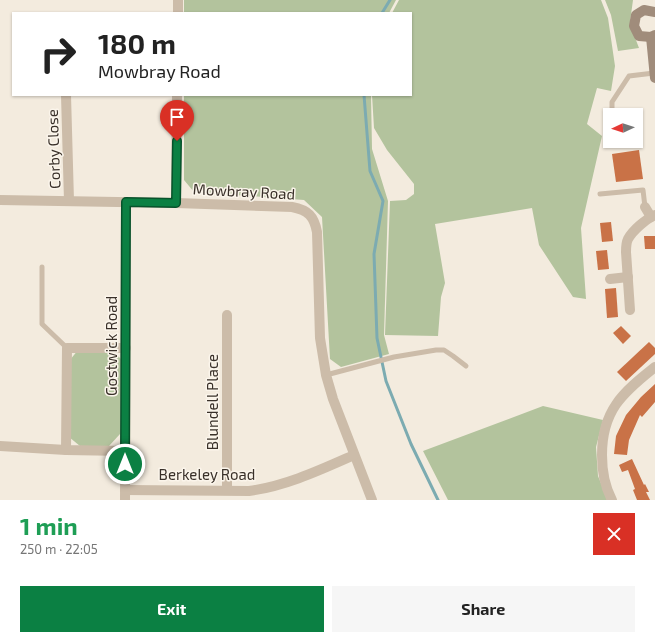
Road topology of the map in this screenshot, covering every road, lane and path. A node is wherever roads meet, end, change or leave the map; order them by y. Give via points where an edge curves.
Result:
1 (178, 0) edge
2 (644, 5) edge
3 (178, 12) edge
4 (655, 12) edge
5 (653, 36) edge
6 (654, 73) edge
7 (655, 78) edge
8 (66, 96) edge
9 (177, 96) edge
10 (612, 108) edge
11 (600, 194) dead end
12 (0, 200) edge
13 (69, 201) junction
14 (126, 202) junction
15 (176, 203) junction
16 (645, 207) joint
17 (653, 216) edge
18 (42, 267) dead end
19 (628, 277) junction
20 (610, 278) dead end
21 (630, 310) dead end
22 (227, 315) dead end
23 (67, 348) junction
24 (126, 348) junction
25 (466, 366) dead end
26 (655, 368) edge
27 (326, 374) junction
28 (0, 446) edge
29 (66, 450) junction
30 (125, 451) junction
31 (354, 455) junction
32 (227, 490) junction
33 (125, 495) edge
34 (372, 500) edge
35 (612, 500) edge

1 - 3 street
2 - 4 street
2 - 5 street via 636,15 634,26 639,36
5 - 6 street
6 - 7 street
6 - 10 lane via 629,76 612,102
8 - 13 street, Corby Close
9 - 15 street
11 - 16 lane via 643,190
12 - 13 street, Mowbray Road
13 - 14 street, Mowbray Road
14 - 15 street, Mowbray Road
14 - 24 street, Gostwick Road
15 - 27 street, Mowbray Road via 292,207 302,209 310,215 317,232 320,338
16 - 17 street
17 - 19 street via 629,238 626,252
18 - 23 lane via 42,324
19 - 20 street
19 - 21 street
22 - 32 street, Blundell Place
23 - 24 street
23 - 29 street
24 - 30 street, Gostwick Road
25 - 27 lane via 444,350 436,350 394,357
26 - 35 street via 633,384 619,400 605,425 602,463 604,480
27 - 31 street, Mowbray Road
28 - 29 street
29 - 30 street
30 - 33 street, Gostwick Road
31 - 32 street, Berkeley Road via 267,488 249,491
31 - 34 street, Mowbray Road
32 - 33 street, Berkeley Road

